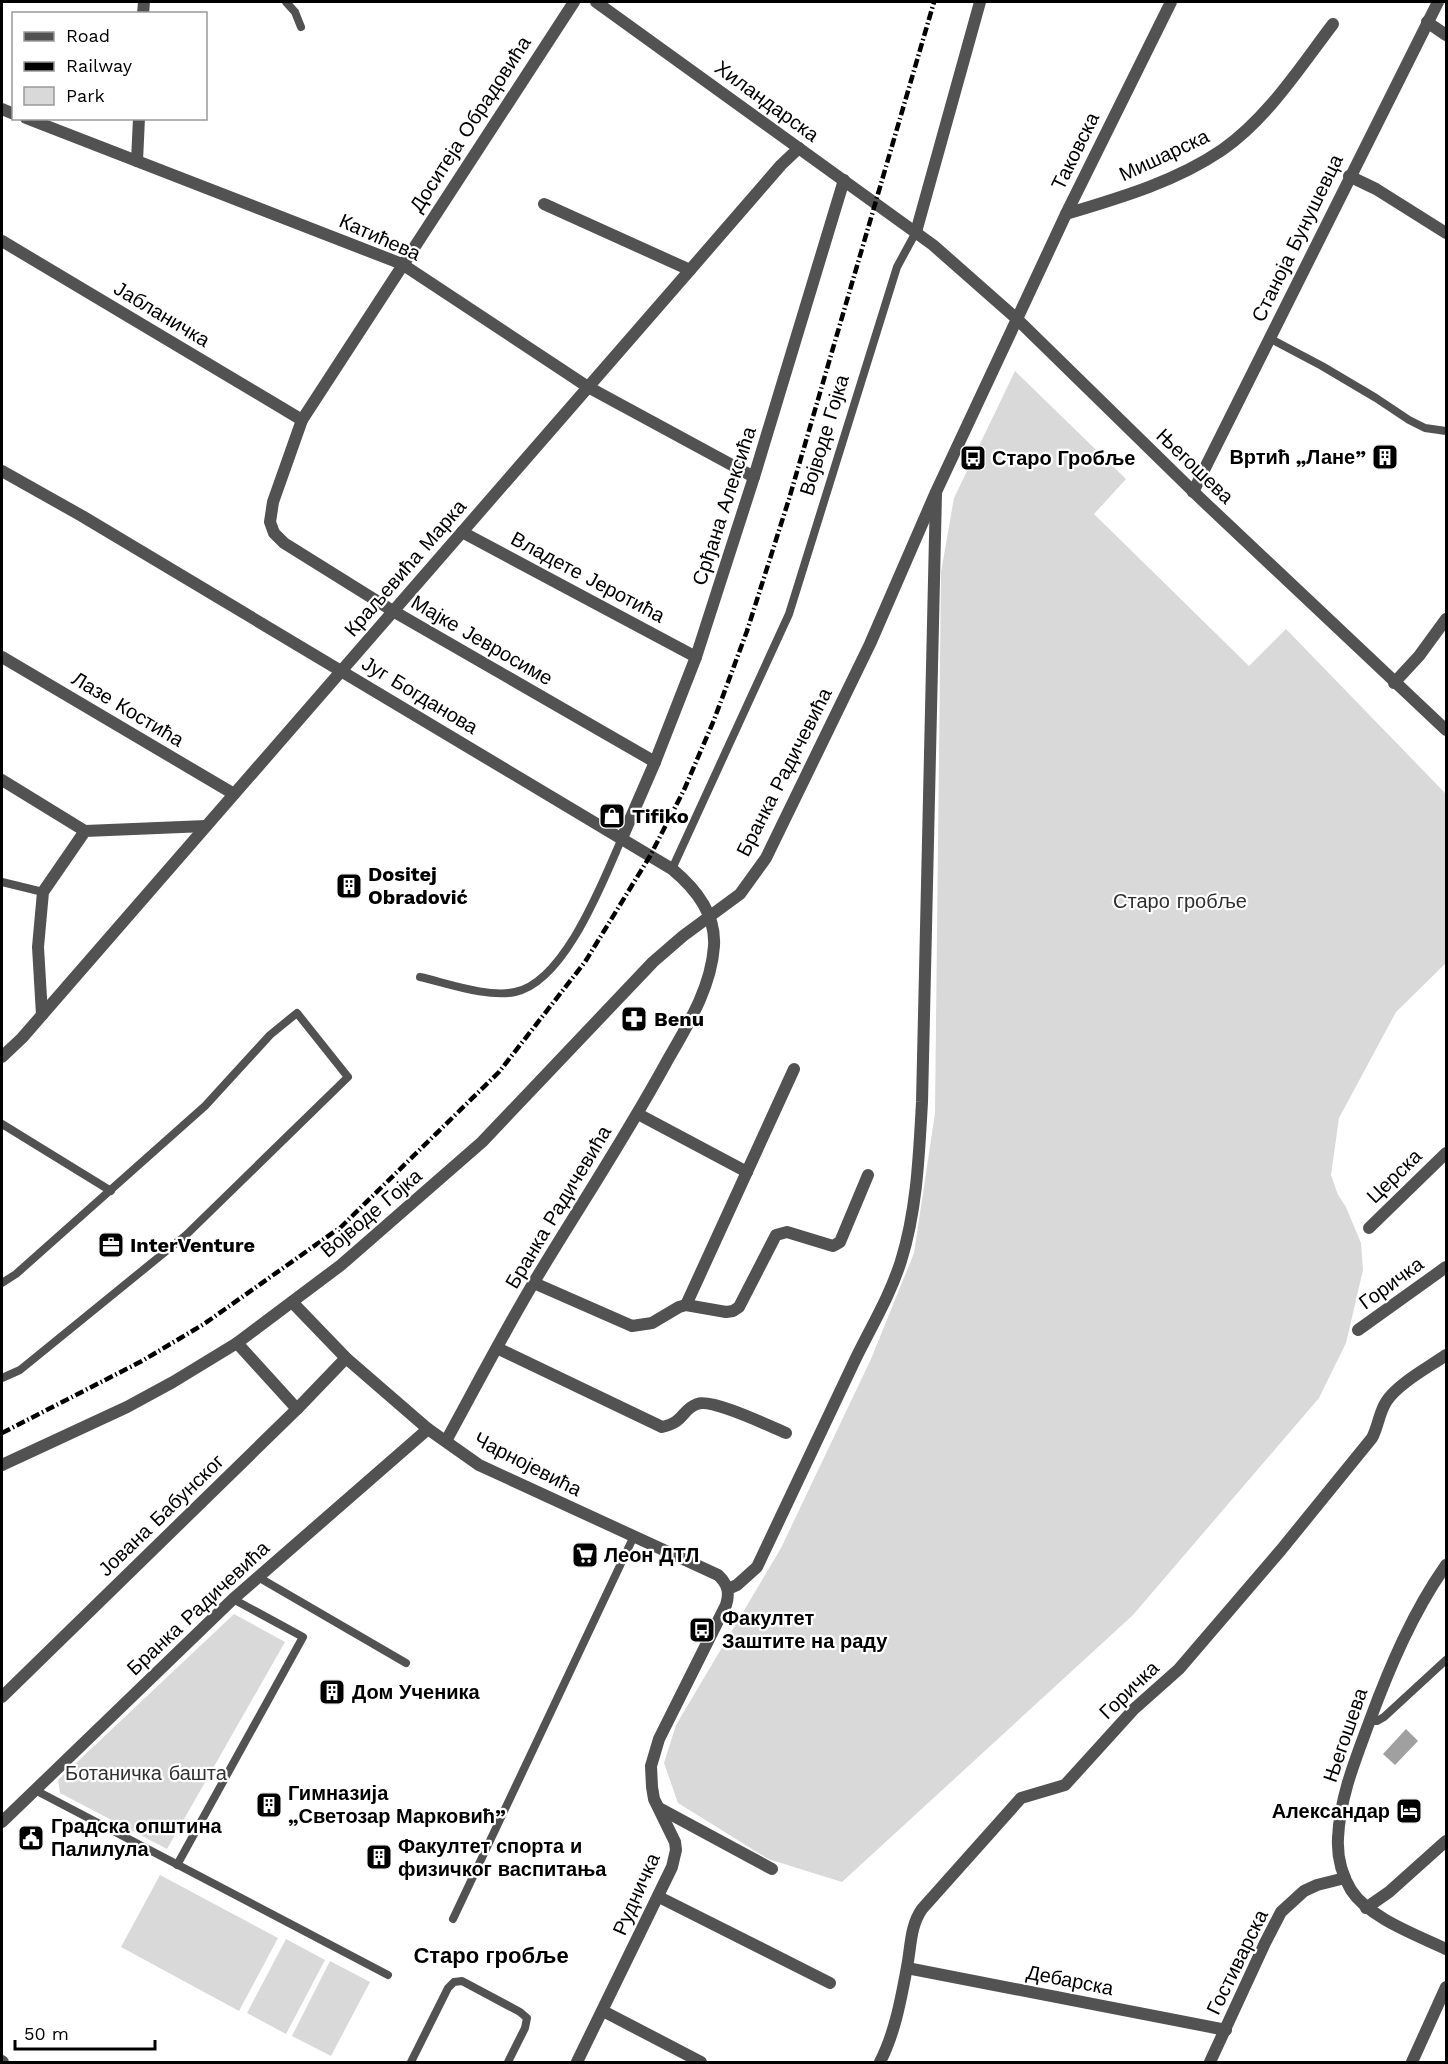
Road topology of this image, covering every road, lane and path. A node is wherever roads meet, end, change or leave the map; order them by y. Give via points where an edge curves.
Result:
1 (286, 2) edge
2 (574, 2) edge
3 (596, 2) edge
4 (980, 2) edge
5 (1171, 2) edge
6 (1438, 2) edge
7 (1427, 22) junction
8 (1333, 24) dead end
9 (301, 27) dead end
10 (1446, 35) edge
11 (31, 120) edge
12 (139, 120) edge
13 (799, 148) junction
14 (137, 161) junction
15 (1349, 176) junction
16 (844, 180) junction
17 (544, 204) dead end
18 (1066, 214) junction
19 (916, 232) junction
20 (1446, 232) edge
21 (2, 241) edge
22 (402, 264) junction
23 (690, 270) junction
24 (1017, 319) junction
25 (1269, 338) junction
26 (588, 387) junction
27 (302, 420) junction
28 (1446, 431) edge
29 (2, 471) edge
30 (754, 477) junction
31 (936, 492) junction
32 (1193, 492) junction
33 (462, 532) junction
34 (393, 611) junction
35 (1446, 619) edge
36 (2, 657) edge
37 (696, 657) junction
38 (341, 671) junction
39 (1394, 683) junction
40 (1446, 730) edge
41 (655, 762) junction
42 (2, 780) edge
43 (234, 794) junction
44 (206, 826) junction
45 (85, 831) junction
46 (622, 838) junction
47 (672, 869) junction
48 (2, 882) edge
49 (43, 892) junction
50 (710, 917) junction
51 (420, 977) dead end
52 (42, 1015) junction
53 (2, 1057) edge
54 (794, 1069) dead end
55 (638, 1114) junction
56 (2, 1124) edge
57 (1446, 1153) edge
58 (747, 1172) junction
59 (868, 1175) dead end
60 (111, 1191) junction
61 (1369, 1228) dead end
62 (1446, 1267) edge
63 (2, 1283) edge
64 (534, 1283) junction
65 (292, 1302) junction
66 (686, 1305) junction
67 (1358, 1330) dead end
68 (237, 1343) junction
69 (497, 1348) junction
70 (1446, 1355) edge
71 (346, 1358) junction
72 (2, 1378) edge
73 (297, 1409) junction
74 (428, 1429) junction
75 (786, 1433) dead end
76 (446, 1441) junction
77 (2, 1465) edge
78 (633, 1536) junction
79 (1446, 1565) edge
80 (258, 1577) junction
81 (728, 1589) junction
82 (233, 1599) junction
83 (1446, 1660) edge
84 (406, 1663) dead end
85 (2, 1697) edge
86 (1370, 1721) junction
87 (35, 1790) junction
88 (659, 1808) junction
89 (2, 1822) edge
90 (1446, 1841) edge
91 (177, 1865) junction
92 (772, 1869) dead end
93 (1345, 1878) junction
94 (659, 1897) junction
95 (1366, 1908) junction
96 (453, 1920) dead end
97 (1446, 1949) edge
98 (907, 1968) junction
99 (388, 1975) dead end
100 (830, 1983) dead end
101 (1446, 1987) edge
102 (603, 2011) junction
103 (1226, 2030) junction
104 (411, 2062) edge
105 (508, 2062) edge
106 (577, 2062) edge
107 (701, 2062) edge
108 (880, 2062) edge
109 (1210, 2062) edge
110 (1412, 2062) edge

1 - 9 lane
2 - 22 street, Доситеја Обрадовића
3 - 13 street, Хиландарска
4 - 19 street, Војводе Гојка
5 - 18 street, Таковска
6 - 7 street, Станоја Бунушевца
7 - 10 street
7 - 15 street, Станоја Бунушевца
8 - 18 street, Мишарска via 1256,121 1223,150 1158,183
11 - 14 street, Катићева
12 - 14 street
13 - 16 street, Хиландарска
13 - 23 street, Краљевића Марка
14 - 22 street, Катићева
15 - 20 street
15 - 25 street, Станоја Бунушевца
16 - 19 street, Хиландарска
16 - 30 street, Срђана Алексића
17 - 23 street
18 - 24 street, Таковска
19 - 24 street, Његошева
19 - 47 lane, Војводе Гојка via 897,267 789,614
21 - 27 street, Јабланичка
22 - 26 street, Катићева
22 - 27 street, Доситеја Обрадовића
23 - 26 street, Краљевића Марка
24 - 31 street, Бранка Радичевића
24 - 32 street, Његошева
25 - 28 lane via 1340,376 1409,420 1425,428
25 - 32 street, Станоја Бунушевца
26 - 30 street, Катићева
26 - 33 street, Краљевића Марка
27 - 34 street, Мајке Јевросиме via 273,502 270,522 274,534
29 - 38 street, Југ Богданова
30 - 37 street, Срђана Алексића
31 - 50 street, Бранка Радичевића via 870,644 766,858 740,894
31 - 81 street via 922,1102 911,1220 893,1284 758,1567
32 - 39 street, Његошева
33 - 34 street, Краљевића Марка
33 - 37 street, Владете Јеротића
34 - 38 street, Краљевића Марка
34 - 41 street, Мајке Јевросиме
35 - 39 street
36 - 43 street, Лазе Костића
37 - 41 street, Срђана Алексића
38 - 43 street, Краљевића Марка
38 - 46 street, Југ Богданова
39 - 40 street, Његошева
41 - 46 street, Срђана Алексића
42 - 45 street
43 - 44 street, Краљевића Марка
44 - 45 street
44 - 52 street, Краљевића Марка
45 - 49 street
46 - 47 street, Југ Богданова
46 - 51 lane via 575,937 558,961 528,989 484,992
47 - 50 street, Југ Богданова via 699,897
48 - 49 lane
49 - 52 street via 38,947
50 - 55 street, Бранка Радичевића via 714,945 701,1000
50 - 65 street, Војводе Гојка via 653,962 482,1142 389,1225
52 - 53 street, Краљевића Марка
54 - 58 street
55 - 58 street
55 - 64 street, Бранка Радичевића
56 - 60 lane
57 - 61 street, Церска
58 - 66 street
59 - 66 street via 836,1245 779,1233 733,1311
60 - 63 lane
60 - 72 lane via 205,1106 270,1035 297,1013 348,1077 186,1235 20,1370
62 - 67 street, Горичка
64 - 66 street via 632,1326 652,1323
64 - 69 street, Бранка Радичевића
65 - 68 street, Војводе Гојка
65 - 71 street, Чарнојевића
68 - 73 street
68 - 77 street, Војводе Гојка via 127,1407
69 - 75 street via 663,1427 676,1422 692,1406 709,1402
69 - 76 street, Бранка Радичевића
70 - 98 street, Горичка via 1389,1399 1372,1438 1179,1669 1134,1709 1065,1785 1021,1798 922,1909 913,1925
71 - 73 street, Јована Бабунског
71 - 74 street, Чарнојевића
73 - 85 street, Јована Бабунског
74 - 76 street, Чарнојевића
74 - 80 street, Бранка Радичевића
76 - 78 street, Чарнојевића via 479,1465
78 - 81 street, Чарнојевића via 718,1575
78 - 96 lane
79 - 86 street, Његошева via 1404,1637
80 - 82 street, Бранка Радичевића
80 - 84 lane
81 - 88 street, Рудничка via 726,1605 659,1739 651,1777
82 - 87 street, Бранка Радичевића
82 - 91 lane via 303,1637
83 - 86 lane via 1394,1709
86 - 93 street, Његошева via 1343,1801 1338,1837
87 - 89 street, Бранка Радичевића
87 - 91 lane
88 - 92 street
88 - 94 street, Рудничка via 676,1850
90 - 95 street
91 - 99 lane
93 - 95 street, Његошева
93 - 103 street, Гостиварска via 1317,1885 1288,1904 1270,1932
94 - 100 street
94 - 102 street, Рудничка
95 - 97 street, Његошева
98 - 103 street, Дебарска
98 - 108 street, Горичка via 891,2037
101 - 110 street
102 - 106 street, Рудничка
102 - 107 street
103 - 109 street, Гостиварска
104 - 105 lane via 448,1988 462,1981 526,2018

